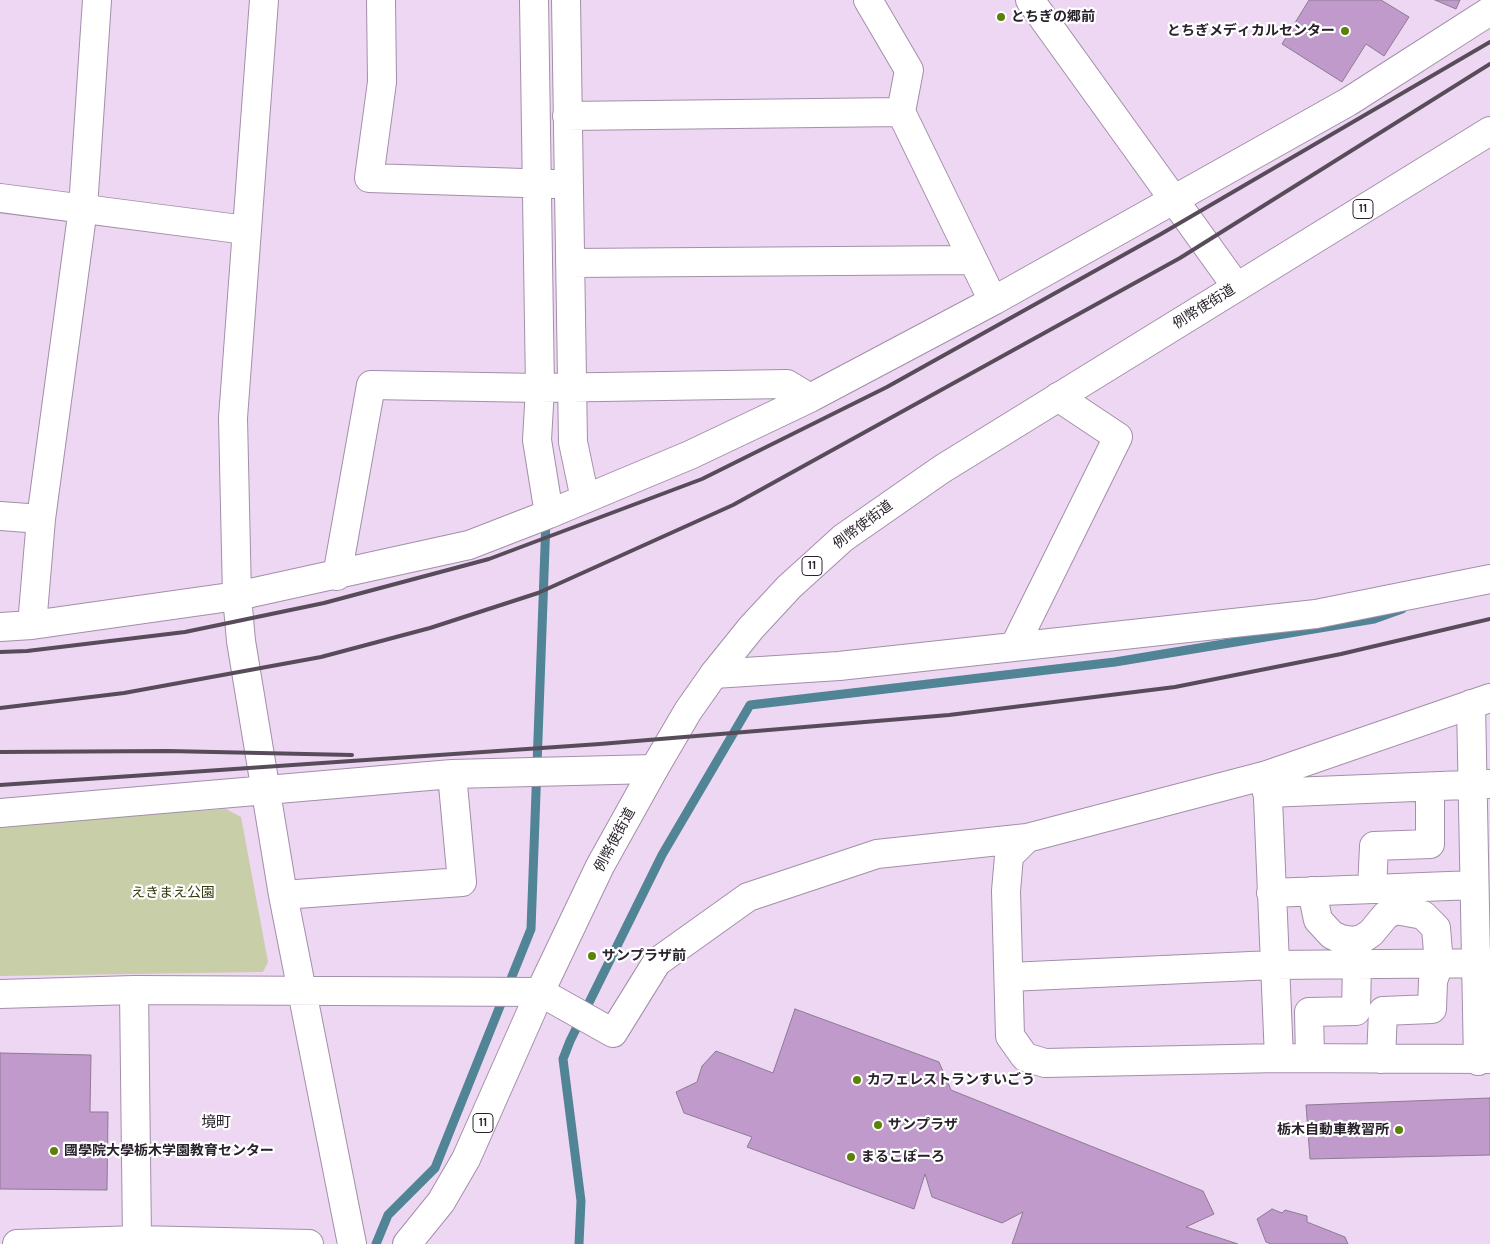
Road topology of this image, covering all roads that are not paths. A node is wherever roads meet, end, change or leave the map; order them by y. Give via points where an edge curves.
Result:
1 (96, 0) edge
2 (264, 0) edge
3 (381, 0) edge
4 (534, 0) edge
5 (566, 0) edge
6 (868, 0) edge
7 (1030, 0) edge
8 (1490, 11) edge
9 (901, 112) junction
10 (567, 116) junction
11 (1490, 131) edge
12 (537, 184) junction
13 (568, 184) junction
14 (0, 198) edge
15 (1174, 199) junction
16 (83, 208) junction
17 (246, 230) junction
18 (973, 260) junction
19 (570, 263) junction
20 (1236, 286) junction
21 (993, 301) junction
22 (540, 388) junction
23 (573, 388) junction
24 (1058, 397) junction
25 (810, 398) junction
26 (585, 499) junction
27 (549, 514) junction
28 (0, 516) edge
29 (41, 519) junction
30 (337, 576) junction
31 (1490, 579) edge
32 (237, 596) junction
33 (32, 625) junction
34 (0, 627) edge
35 (1014, 647) junction
36 (714, 674) junction
37 (1480, 701) edge
38 (654, 770) junction
39 (452, 774) junction
40 (1267, 784) junction
41 (1490, 784) edge
42 (1430, 787) junction
43 (265, 792) junction
44 (0, 813) edge
45 (1027, 838) junction
46 (1482, 838) edge
47 (1372, 889) junction
48 (1312, 891) junction
49 (1270, 893) junction
50 (1480, 894) edge
51 (283, 895) junction
52 (1357, 964) junction
53 (1439, 964) junction
54 (1490, 964) edge
55 (1273, 965) junction
56 (1009, 977) junction
57 (134, 990) junction
58 (300, 992) junction
59 (540, 992) junction
60 (0, 994) edge
61 (1279, 1058) junction
62 (1310, 1058) junction
63 (1381, 1059) junction
64 (1484, 1060) edge
65 (137, 1240) junction
66 (17, 1244) edge
67 (309, 1244) edge
68 (352, 1244) edge
69 (407, 1244) edge

1 - 16 street
2 - 17 street
3 - 12 street via 382,82 369,178
4 - 12 street
5 - 10 street
6 - 9 street via 909,70
7 - 15 street
8 - 15 street via 1348,102
9 - 10 street
9 - 18 street
10 - 13 street
11 - 20 street, 例幣使街道 / 11
12 - 13 street
12 - 22 street
13 - 19 street
14 - 16 street
15 - 20 street
15 - 21 street
16 - 17 street
16 - 29 street
17 - 32 street via 232,418
18 - 19 street
18 - 21 street
19 - 23 street
20 - 24 street, 例幣使街道 / 11
21 - 25 street
22 - 23 street
22 - 27 street via 537,440
22 - 30 street via 371,385
23 - 25 street via 787,384
23 - 26 street via 573,442
24 - 35 street via 1118,437
24 - 36 street, 例幣使街道 / 11 via 942,469 843,538 789,587
25 - 26 street via 690,455
26 - 27 street
27 - 30 street via 469,544
28 - 29 street
29 - 33 street
30 - 32 street
31 - 35 street via 1316,614
32 - 33 street
32 - 43 street
33 - 34 street
35 - 36 street via 839,666
36 - 38 street, 例幣使街道 / 11
37 - 40 street
37 - 46 street
38 - 39 street
38 - 59 street, 例幣使街道 / 11 via 600,866
39 - 43 street
39 - 51 street via 462,882
40 - 42 street
40 - 45 street
40 - 49 street
41 - 42 street
42 - 47 street via 1430,844 1374,846
43 - 44 street
43 - 51 street
45 - 56 street via 1009,856 1006,891
45 - 59 street via 877,854 748,897 657,962 613,1033
46 - 50 street
47 - 48 street
47 - 50 street
48 - 49 street
48 - 53 street via 1318,920 1332,935 1341,939 1362,940 1386,915 1396,910 1424,915 1436,928
49 - 55 street
50 - 64 street
51 - 58 street
52 - 53 street
52 - 55 street
52 - 62 street via 1356,1011 1309,1012
53 - 54 street
53 - 63 street via 1432,981 1432,1010 1384,1012
55 - 56 street
55 - 61 street
56 - 61 street via 1010,1036 1026,1057 1045,1063
57 - 58 street
57 - 60 street
57 - 65 street
58 - 59 street
58 - 68 street
59 - 69 street, 例幣使街道 / 11 via 466,1159 440,1202
61 - 62 street
62 - 63 street
63 - 64 street
65 - 66 street
65 - 67 street

